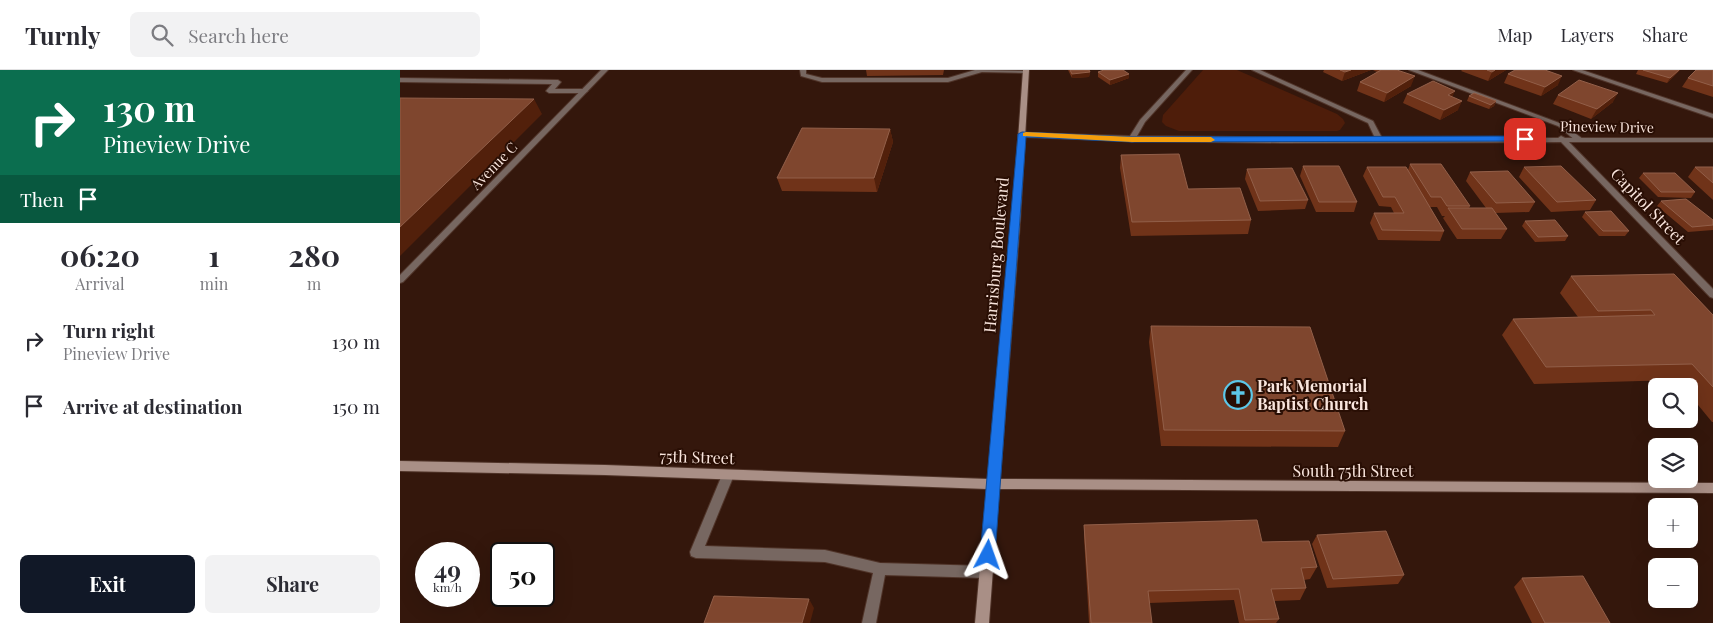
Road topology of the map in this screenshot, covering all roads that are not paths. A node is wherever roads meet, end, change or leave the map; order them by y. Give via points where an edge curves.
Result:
1 (605, 70) edge
2 (803, 70) edge
3 (979, 70) edge
4 (1189, 70) edge
5 (1255, 70) edge
6 (1412, 70) edge
7 (1576, 70) edge
8 (1026, 71) edge
9 (400, 80) edge
10 (585, 91) junction
11 (1713, 116) edge
12 (1022, 134) junction
13 (1561, 138) junction
14 (1579, 139) junction
15 (1132, 140) junction
16 (1380, 140) junction
17 (1713, 140) edge
18 (400, 280) edge
19 (1713, 295) edge
20 (400, 466) edge
21 (728, 475) junction
22 (993, 484) junction
23 (1713, 488) edge
24 (880, 569) junction
25 (986, 572) junction
26 (869, 623) edge
27 (982, 623) edge

1 - 10 street, Avenue C
2 - 3 street via 803,75 822,80 954,80
3 - 8 street
4 - 15 street via 1142,121
5 - 16 street via 1371,122
6 - 14 street via 1560,125
7 - 11 street
8 - 12 main road, Harrisburg Boulevard
9 - 10 street via 558,82 548,91
10 - 18 street, Avenue C
12 - 15 street, Pineview Drive
12 - 22 main road, Harrisburg Boulevard
13 - 14 street, Pineview Drive
13 - 16 street, Pineview Drive
13 - 19 street, Capitol Street
14 - 17 street, Pineview Drive
15 - 16 street, Pineview Drive
20 - 21 main road, 75th Street
21 - 22 main road, 75th Street
21 - 24 street via 696,552 825,556
22 - 23 main road, South 75th Street
22 - 25 main road, Harrisburg Boulevard
24 - 25 street
24 - 26 street
25 - 27 main road, Harrisburg Boulevard

